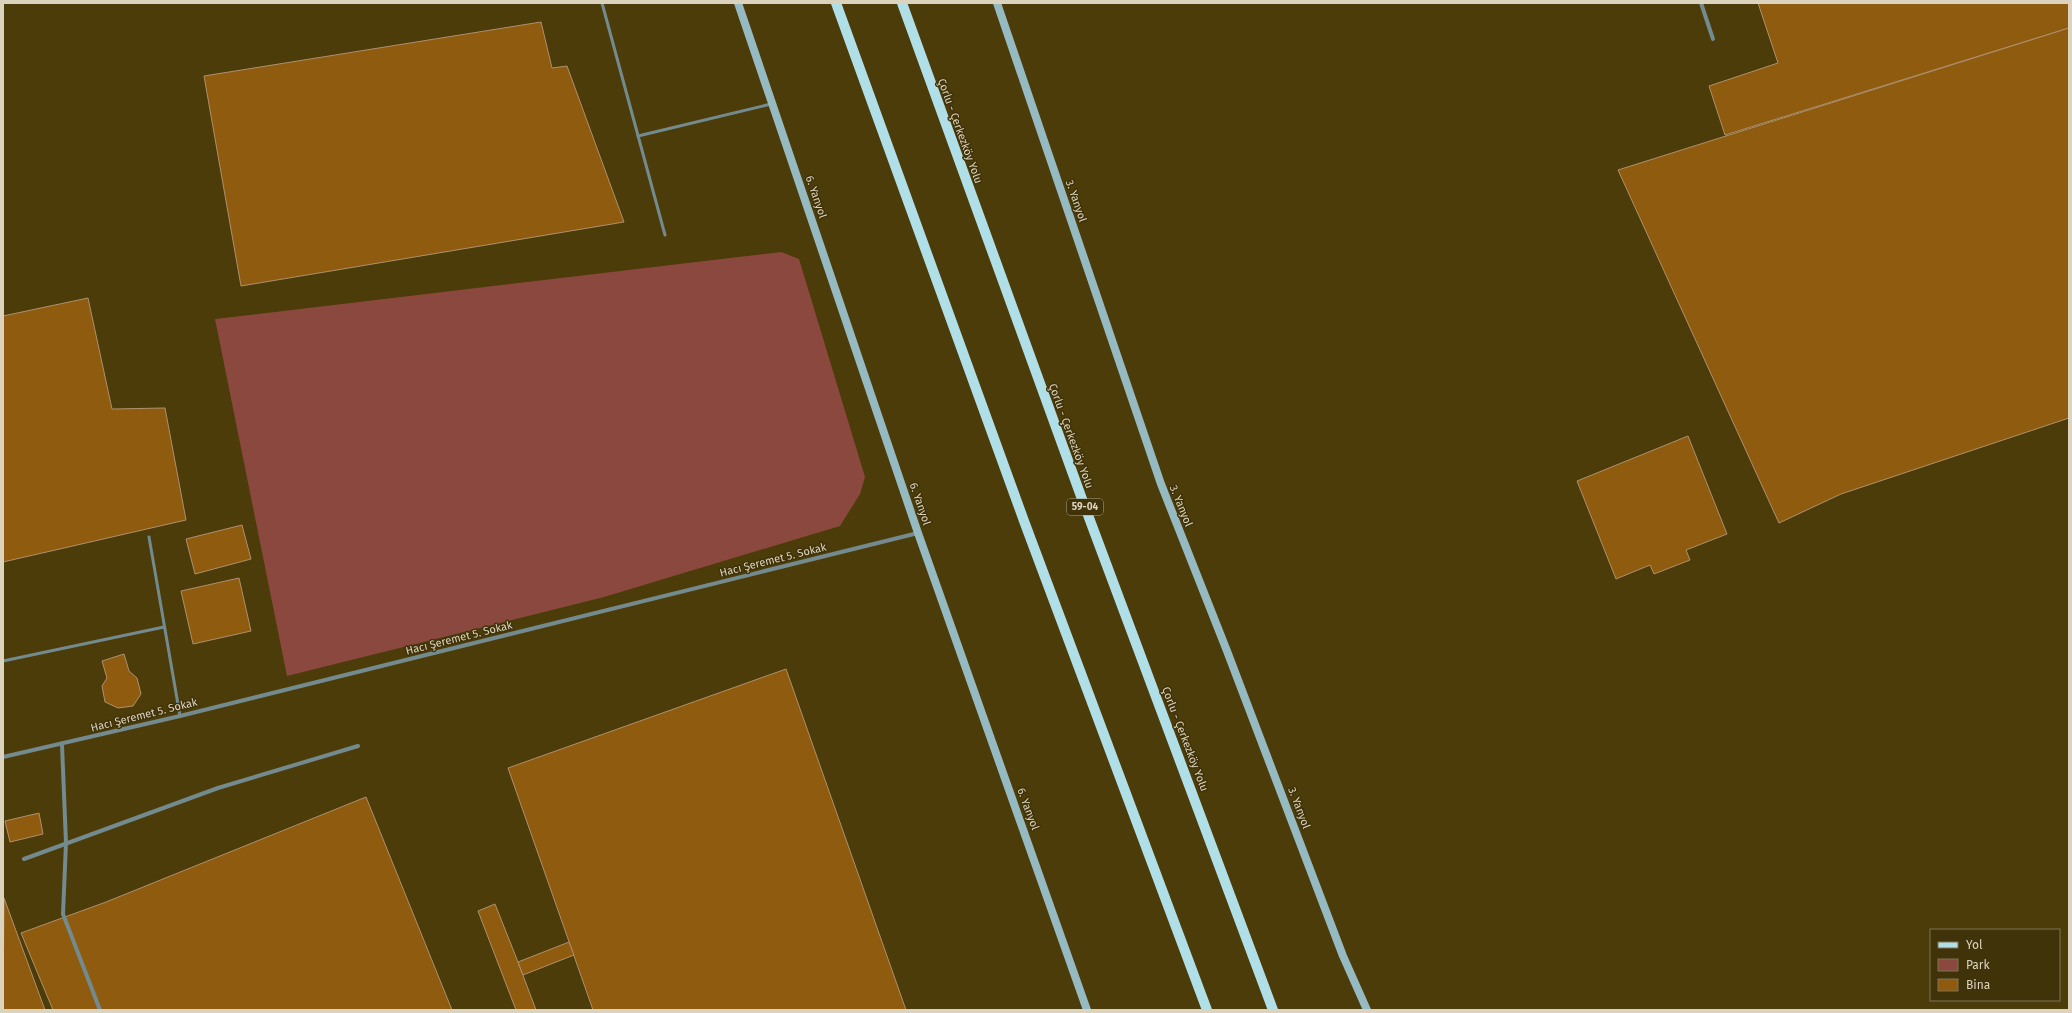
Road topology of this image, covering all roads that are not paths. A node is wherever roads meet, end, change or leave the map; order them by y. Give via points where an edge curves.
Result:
1 (602, 3) edge
2 (738, 3) edge
3 (836, 3) edge
4 (902, 3) edge
5 (997, 3) edge
6 (1701, 3) edge
7 (1713, 39) dead end
8 (772, 104) junction
9 (638, 136) junction
10 (665, 235) dead end
11 (918, 533) junction
12 (149, 537) dead end
13 (164, 627) junction
14 (3, 661) edge
15 (180, 716) junction
16 (62, 745) junction
17 (358, 746) dead end
18 (3, 757) edge
19 (66, 842) junction
20 (24, 859) dead end
21 (100, 1010) edge
22 (1087, 1010) edge
23 (1207, 1010) edge
24 (1274, 1010) edge
25 (1367, 1010) edge

1 - 9 lane
2 - 8 main road, 6. Yanyol
3 - 23 main road via 1024,520
4 - 24 main road, Çorlu - Çerkezköy Yolu / 59-04 via 1082,499
5 - 25 main road, 3. Yanyol via 1161,484
6 - 7 street
8 - 9 lane
8 - 11 main road, 6. Yanyol
9 - 10 lane
11 - 15 street, Hacı Şeremet 5. Sokak
11 - 22 main road, 6. Yanyol
12 - 13 lane
13 - 14 lane
13 - 15 lane
15 - 16 street, Hacı Şeremet 5. Sokak
16 - 18 street, Hacı Şeremet 5. Sokak
16 - 19 street
17 - 19 street via 218,788
19 - 20 street
19 - 21 street via 63,914

